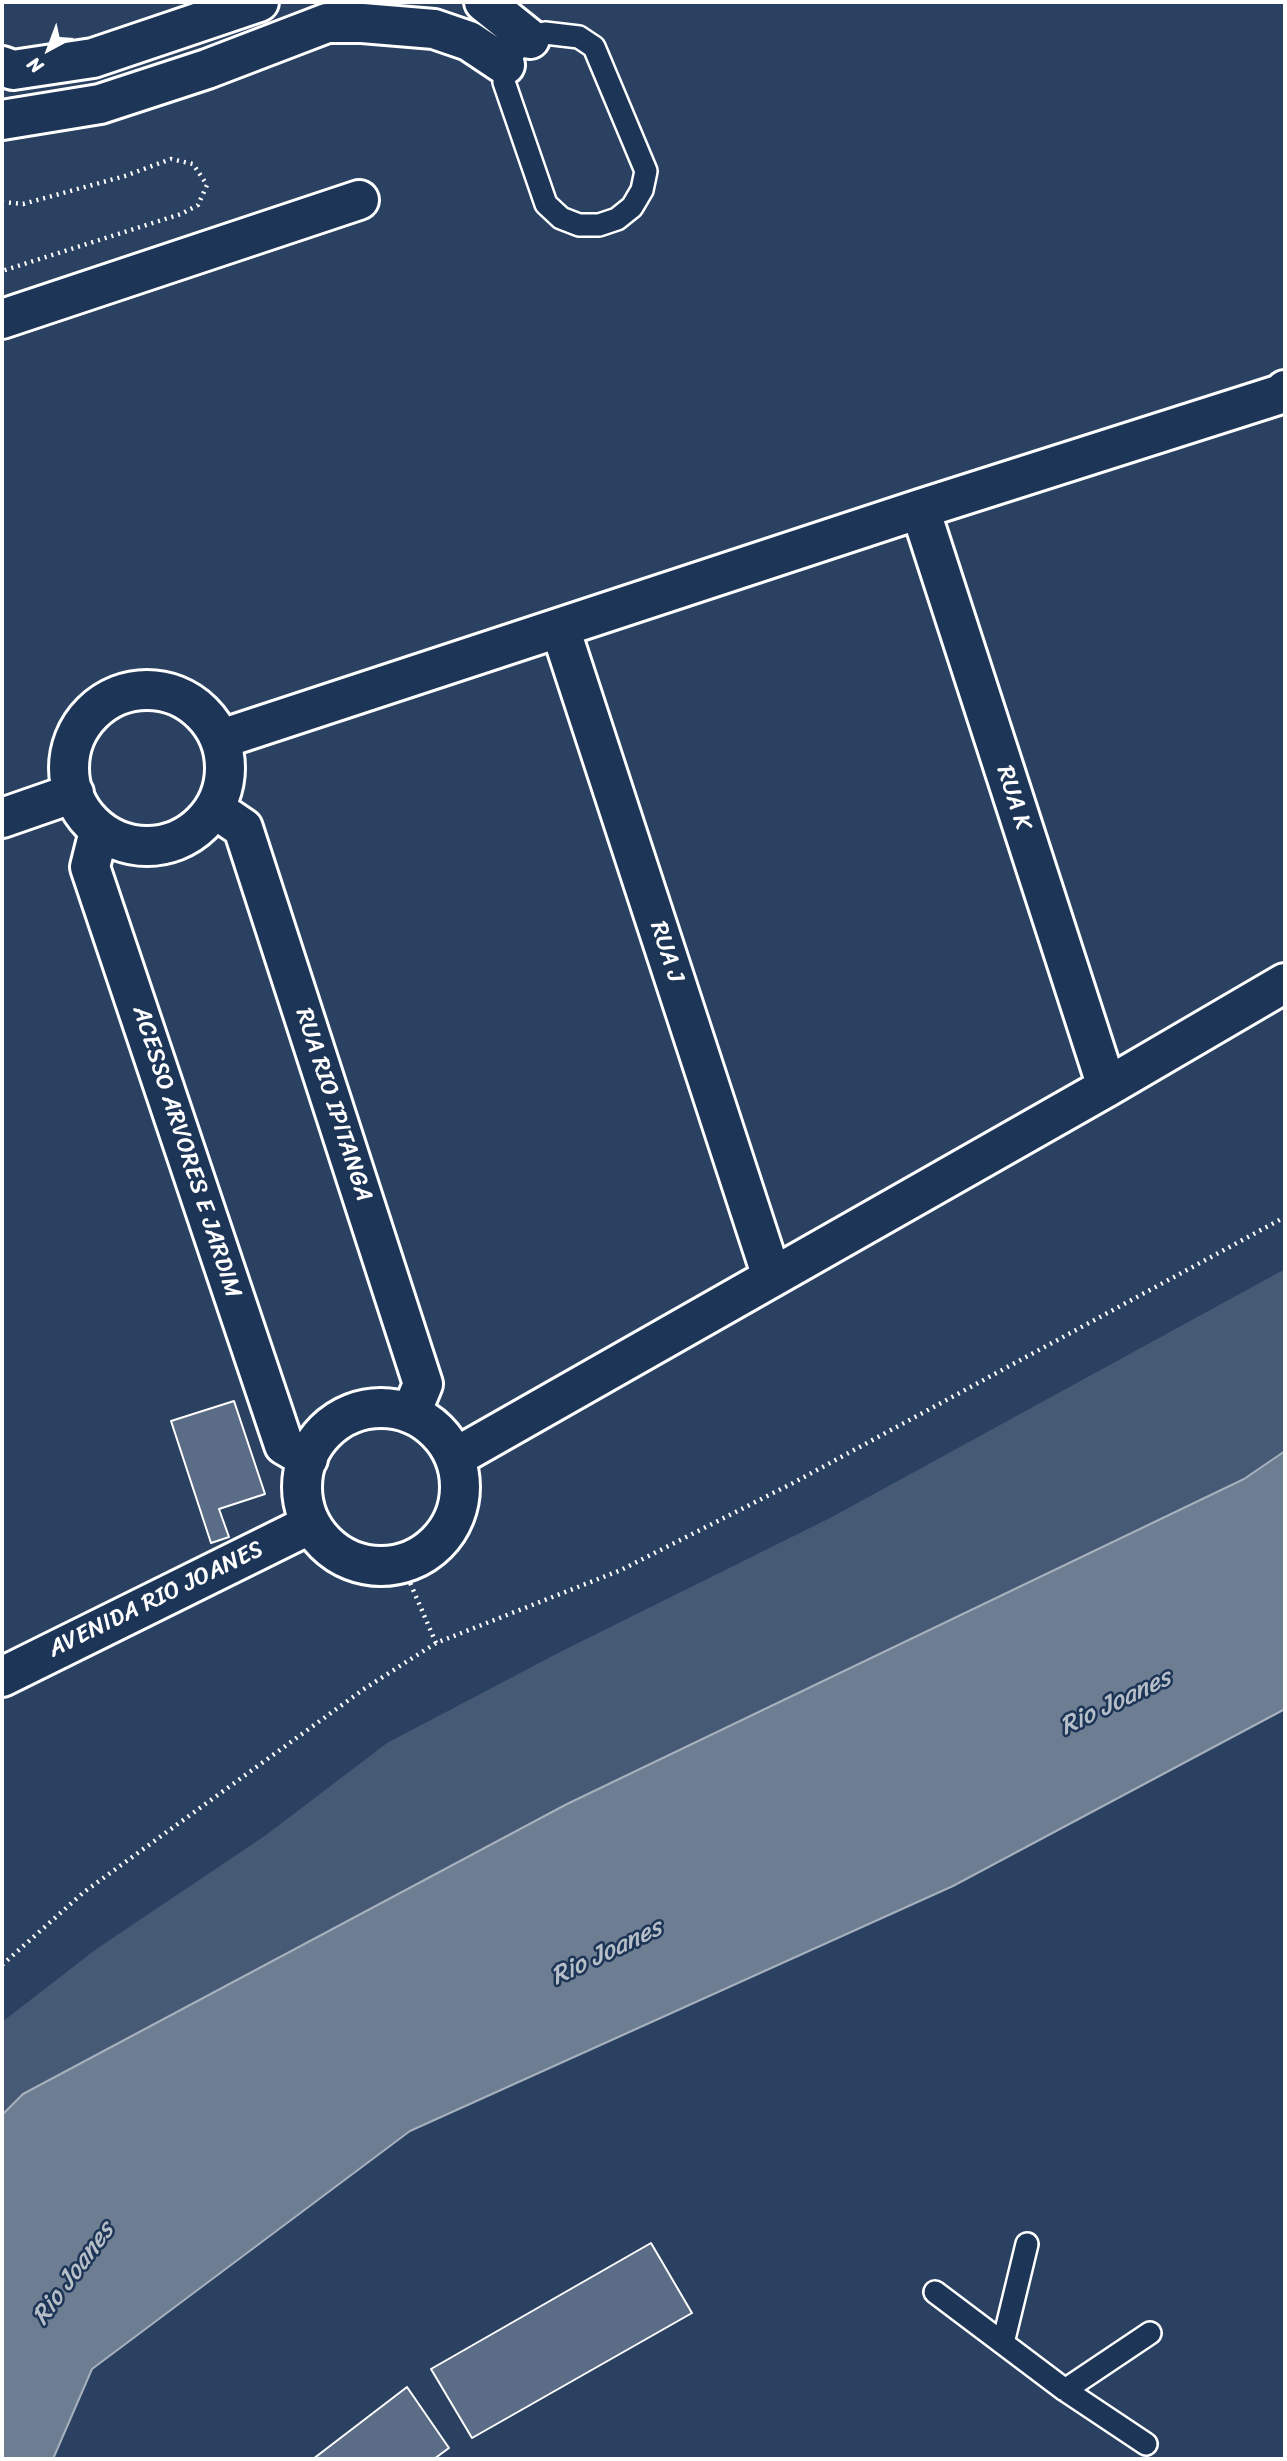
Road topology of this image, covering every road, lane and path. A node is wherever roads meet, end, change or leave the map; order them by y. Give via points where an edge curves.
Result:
1 (259, 2) edge
2 (484, 2) edge
3 (517, 52) junction
4 (2, 66) edge
5 (2, 120) edge
6 (359, 200) dead end
7 (2, 202) edge
8 (2, 271) edge
9 (2, 318) edge
10 (1285, 393) edge
11 (920, 509) junction
12 (560, 628) junction
13 (221, 739) junction
14 (74, 793) junction
15 (215, 809) junction
16 (2, 818) edge
17 (99, 831) junction
18 (1285, 983) edge
19 (1107, 1087) junction
20 (1285, 1217) edge
21 (772, 1277) junction
22 (411, 1413) junction
23 (456, 1457) junction
24 (308, 1459) junction
25 (311, 1524) junction
26 (402, 1564) junction
27 (436, 1643) junction
28 (2, 1677) edge
29 (2, 1965) edge
30 (1027, 2244) dead end
31 (935, 2292) dead end
32 (1150, 2333) dead end
33 (1003, 2343) junction
34 (1065, 2390) junction
35 (1146, 2444) dead end

1 - 4 street via 93,58 13,70
2 - 3 street
3 - 3 lane via 504,82 546,205 579,225 617,219 632,207 646,171 593,47 579,37 545,33
3 - 5 street via 434,29 327,23 100,104
6 - 9 street
7 - 8 path via 23,204 171,159 193,164 207,185 198,205 181,214
10 - 11 street
11 - 12 street
11 - 19 street, RUA K
12 - 13 street
12 - 21 street, RUA J
13 - 14 street via 205,714 180,696 150,689 121,693 95,708 77,732 68,760
13 - 15 street via 226,778
14 - 16 street
14 - 17 street via 79,808
15 - 17 street via 193,834 162,846 129,845
15 - 22 street, RUA RIO IPITANGA via 243,828 423,1384
17 - 24 street, ACESSO ARVORES E JARDIM via 90,867 284,1445
18 - 19 street
19 - 21 street
20 - 27 path via 793,1483 621,1570
21 - 23 street
22 - 23 street via 437,1431
22 - 24 street via 383,1407 355,1412 330,1426
23 - 26 street via 461,1481 458,1508 447,1534 427,1553
24 - 25 street via 303,1473
25 - 26 street via 325,1543 347,1559 374,1567
25 - 28 street, AVENIDA RIO JOANES
26 - 27 path
27 - 29 path via 363,1689 84,1892
30 - 33 lane
31 - 33 lane
32 - 34 lane
33 - 34 lane
34 - 35 lane

